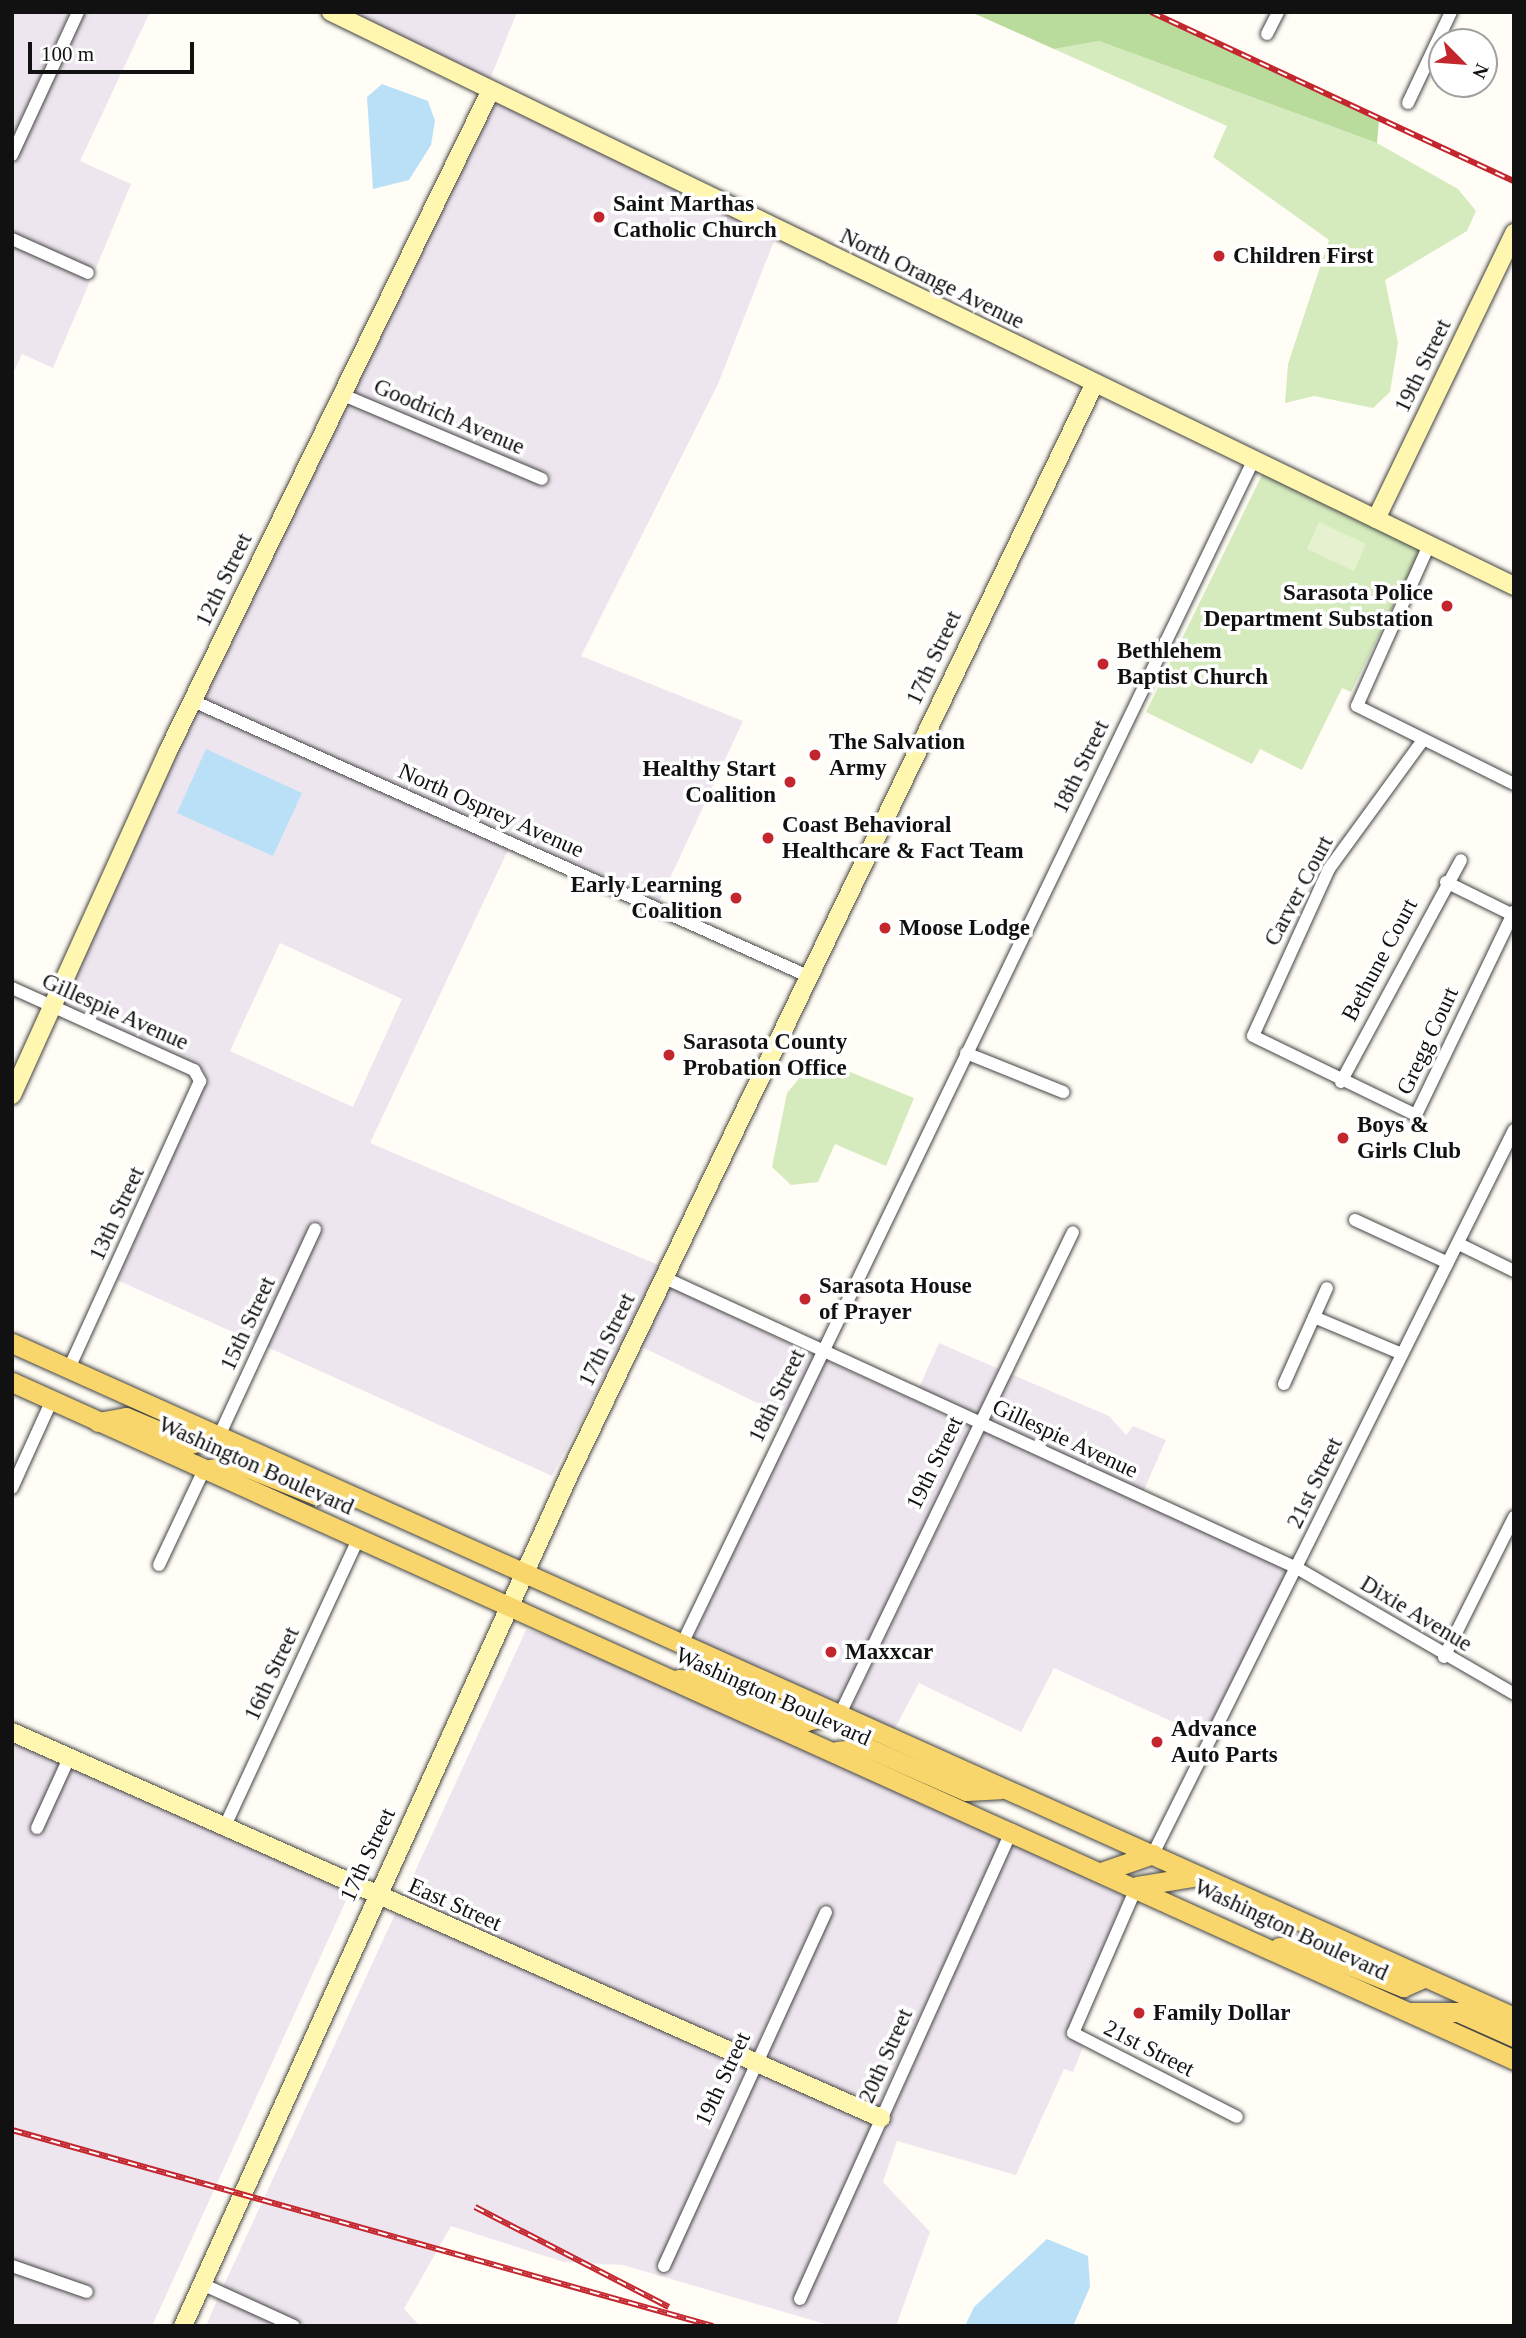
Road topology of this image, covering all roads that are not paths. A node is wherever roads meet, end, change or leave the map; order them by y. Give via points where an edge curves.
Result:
1 (78, 12) edge
2 (331, 12) edge
3 (1278, 12) edge
4 (1451, 12) edge
5 (1267, 34) dead end
6 (490, 92) junction
7 (1408, 103) dead end
8 (12, 155) edge
9 (1514, 233) edge
10 (12, 239) edge
11 (88, 273) dead end
12 (1094, 385) junction
13 (341, 394) junction
14 (1253, 461) junction
15 (542, 479) dead end
16 (1376, 519) junction
17 (1429, 545) junction
18 (1514, 586) edge
19 (193, 701) junction
20 (1423, 740) junction
21 (1514, 784) edge
22 (1461, 860) dead end
23 (1446, 883) junction
24 (1513, 912) edge
25 (810, 977) junction
26 (12, 988) edge
27 (51, 1006) junction
28 (965, 1053) junction
29 (198, 1076) joint
30 (1341, 1082) junction
31 (1063, 1093) dead end
32 (12, 1095) edge
33 (1514, 1130) edge
34 (1355, 1220) dead end
35 (315, 1229) dead end
36 (1073, 1232) dead end
37 (1458, 1244) junction
38 (1448, 1263) junction
39 (1514, 1271) edge
40 (665, 1278) junction
41 (1326, 1288) dead end
42 (1314, 1317) junction
43 (12, 1343) edge
44 (822, 1352) junction
45 (1402, 1354) junction
46 (69, 1368) junction
47 (12, 1382) edge
48 (1283, 1384) dead end
49 (52, 1400) junction
50 (98, 1422) junction
51 (982, 1424) junction
52 (219, 1436) junction
53 (204, 1470) junction
54 (331, 1487) junction
55 (12, 1488) edge
56 (1514, 1517) edge
57 (358, 1539) junction
58 (159, 1565) dead end
59 (1297, 1568) junction
60 (525, 1573) junction
61 (510, 1607) junction
62 (682, 1644) junction
63 (1444, 1657) junction
64 (674, 1680) junction
65 (1514, 1694) edge
66 (840, 1714) junction
67 (12, 1732) edge
68 (836, 1751) junction
69 (69, 1758) junction
70 (1005, 1788) junction
71 (37, 1828) dead end
72 (223, 1828) junction
73 (1012, 1830) junction
74 (1153, 1854) junction
75 (1104, 1871) junction
76 (1200, 1876) junction
77 (1137, 1886) junction
78 (376, 1897) junction
79 (826, 1912) dead end
80 (1270, 1947) junction
81 (1424, 1977) junction
82 (1409, 2012) junction
83 (1514, 2017) edge
84 (1514, 2037) edge
85 (1514, 2060) edge
86 (755, 2063) junction
87 (1237, 2117) dead end
88 (881, 2118) junction
89 (12, 2266) edge
90 (664, 2266) dead end
91 (202, 2284) junction
92 (87, 2292) dead end
93 (800, 2299) dead end
94 (183, 2326) edge
95 (294, 2326) edge

1 - 8 street
2 - 6 street, North Orange Avenue
3 - 5 street
4 - 7 street
6 - 12 street, North Orange Avenue
6 - 13 street, 12th Street
9 - 16 street, 19th Street
10 - 11 street
12 - 14 street, North Orange Avenue
12 - 25 street, 17th Street
13 - 15 street, Goodrich Avenue
13 - 19 street, 12th Street
14 - 16 street, North Orange Avenue
14 - 28 street, 18th Street
16 - 17 street, North Orange Avenue
17 - 18 street, North Orange Avenue
17 - 20 street via 1356,702
19 - 25 street, North Osprey Avenue
19 - 27 street, 12th Street
20 - 21 street
20 - 30 street, Carver Court via 1329,869 1254,1036
22 - 23 street, Bethune Court
23 - 24 street
23 - 30 street, Bethune Court
24 - 30 street, Gregg Court via 1416,1115
25 - 40 street, 17th Street
26 - 27 street, Gillespie Avenue
27 - 29 street, Gillespie Avenue
27 - 32 street, 12th Street
28 - 31 street
28 - 44 street, 18th Street
29 - 46 street, 13th Street via 196,1096
33 - 37 street, 21st Street
34 - 38 street
35 - 52 street, 15th Street
36 - 51 street, 19th Street
37 - 38 street, 21st Street
37 - 39 street
38 - 45 street, 21st Street
40 - 44 street, Gillespie Avenue
40 - 60 street, 17th Street
41 - 42 street
42 - 45 street
42 - 48 street
43 - 46 main road, Washington Boulevard
44 - 51 street, Gillespie Avenue
44 - 62 street, 18th Street
45 - 59 street, 21st Street
46 - 52 main road, Washington Boulevard
47 - 49 main road, Washington Boulevard
49 - 50 main road, Washington Boulevard
49 - 55 street
50 - 52 main road via 126,1417 190,1444
50 - 53 main road, Washington Boulevard
51 - 59 street, Gillespie Avenue
51 - 66 street, 19th Street
52 - 54 main road, Washington Boulevard
53 - 54 main road via 238,1464 316,1495
53 - 57 main road, Washington Boulevard
53 - 58 street
54 - 60 main road, Washington Boulevard
56 - 63 street
57 - 61 main road, Washington Boulevard
57 - 72 street, 16th Street
59 - 63 street, Dixie Avenue
59 - 74 street, 21st Street
60 - 61 street, 17th Street
60 - 62 main road, Washington Boulevard
61 - 64 main road, Washington Boulevard
61 - 78 street, 17th Street
62 - 66 main road, Washington Boulevard
63 - 65 street, Dixie Avenue
64 - 66 main road via 712,1680 806,1721
64 - 68 main road, Washington Boulevard
66 - 70 main road, Washington Boulevard
67 - 69 street, East Street
68 - 70 main road via 868,1748 966,1791
68 - 73 main road, Washington Boulevard
69 - 71 street
69 - 72 street, East Street
70 - 74 main road, Washington Boulevard
72 - 78 street, East Street
73 - 75 main road, Washington Boulevard
73 - 88 street, 20th Street
74 - 75 main road
74 - 76 main road, Washington Boulevard
75 - 77 main road, Washington Boulevard
76 - 77 main road
76 - 81 main road, Washington Boulevard
77 - 80 main road, Washington Boulevard
77 - 87 street, 21st Street via 1073,2033
78 - 86 street, East Street
78 - 91 street, 17th Street
79 - 86 street, 19th Street
80 - 81 main road via 1307,1948 1403,1987
80 - 82 main road, Washington Boulevard
81 - 83 main road, Washington Boulevard
82 - 84 main road via 1458,2012
82 - 85 main road, Washington Boulevard
86 - 88 street, East Street
86 - 90 street, 19th Street
88 - 93 street, 20th Street
89 - 92 street
91 - 94 street, 17th Street
91 - 95 street

